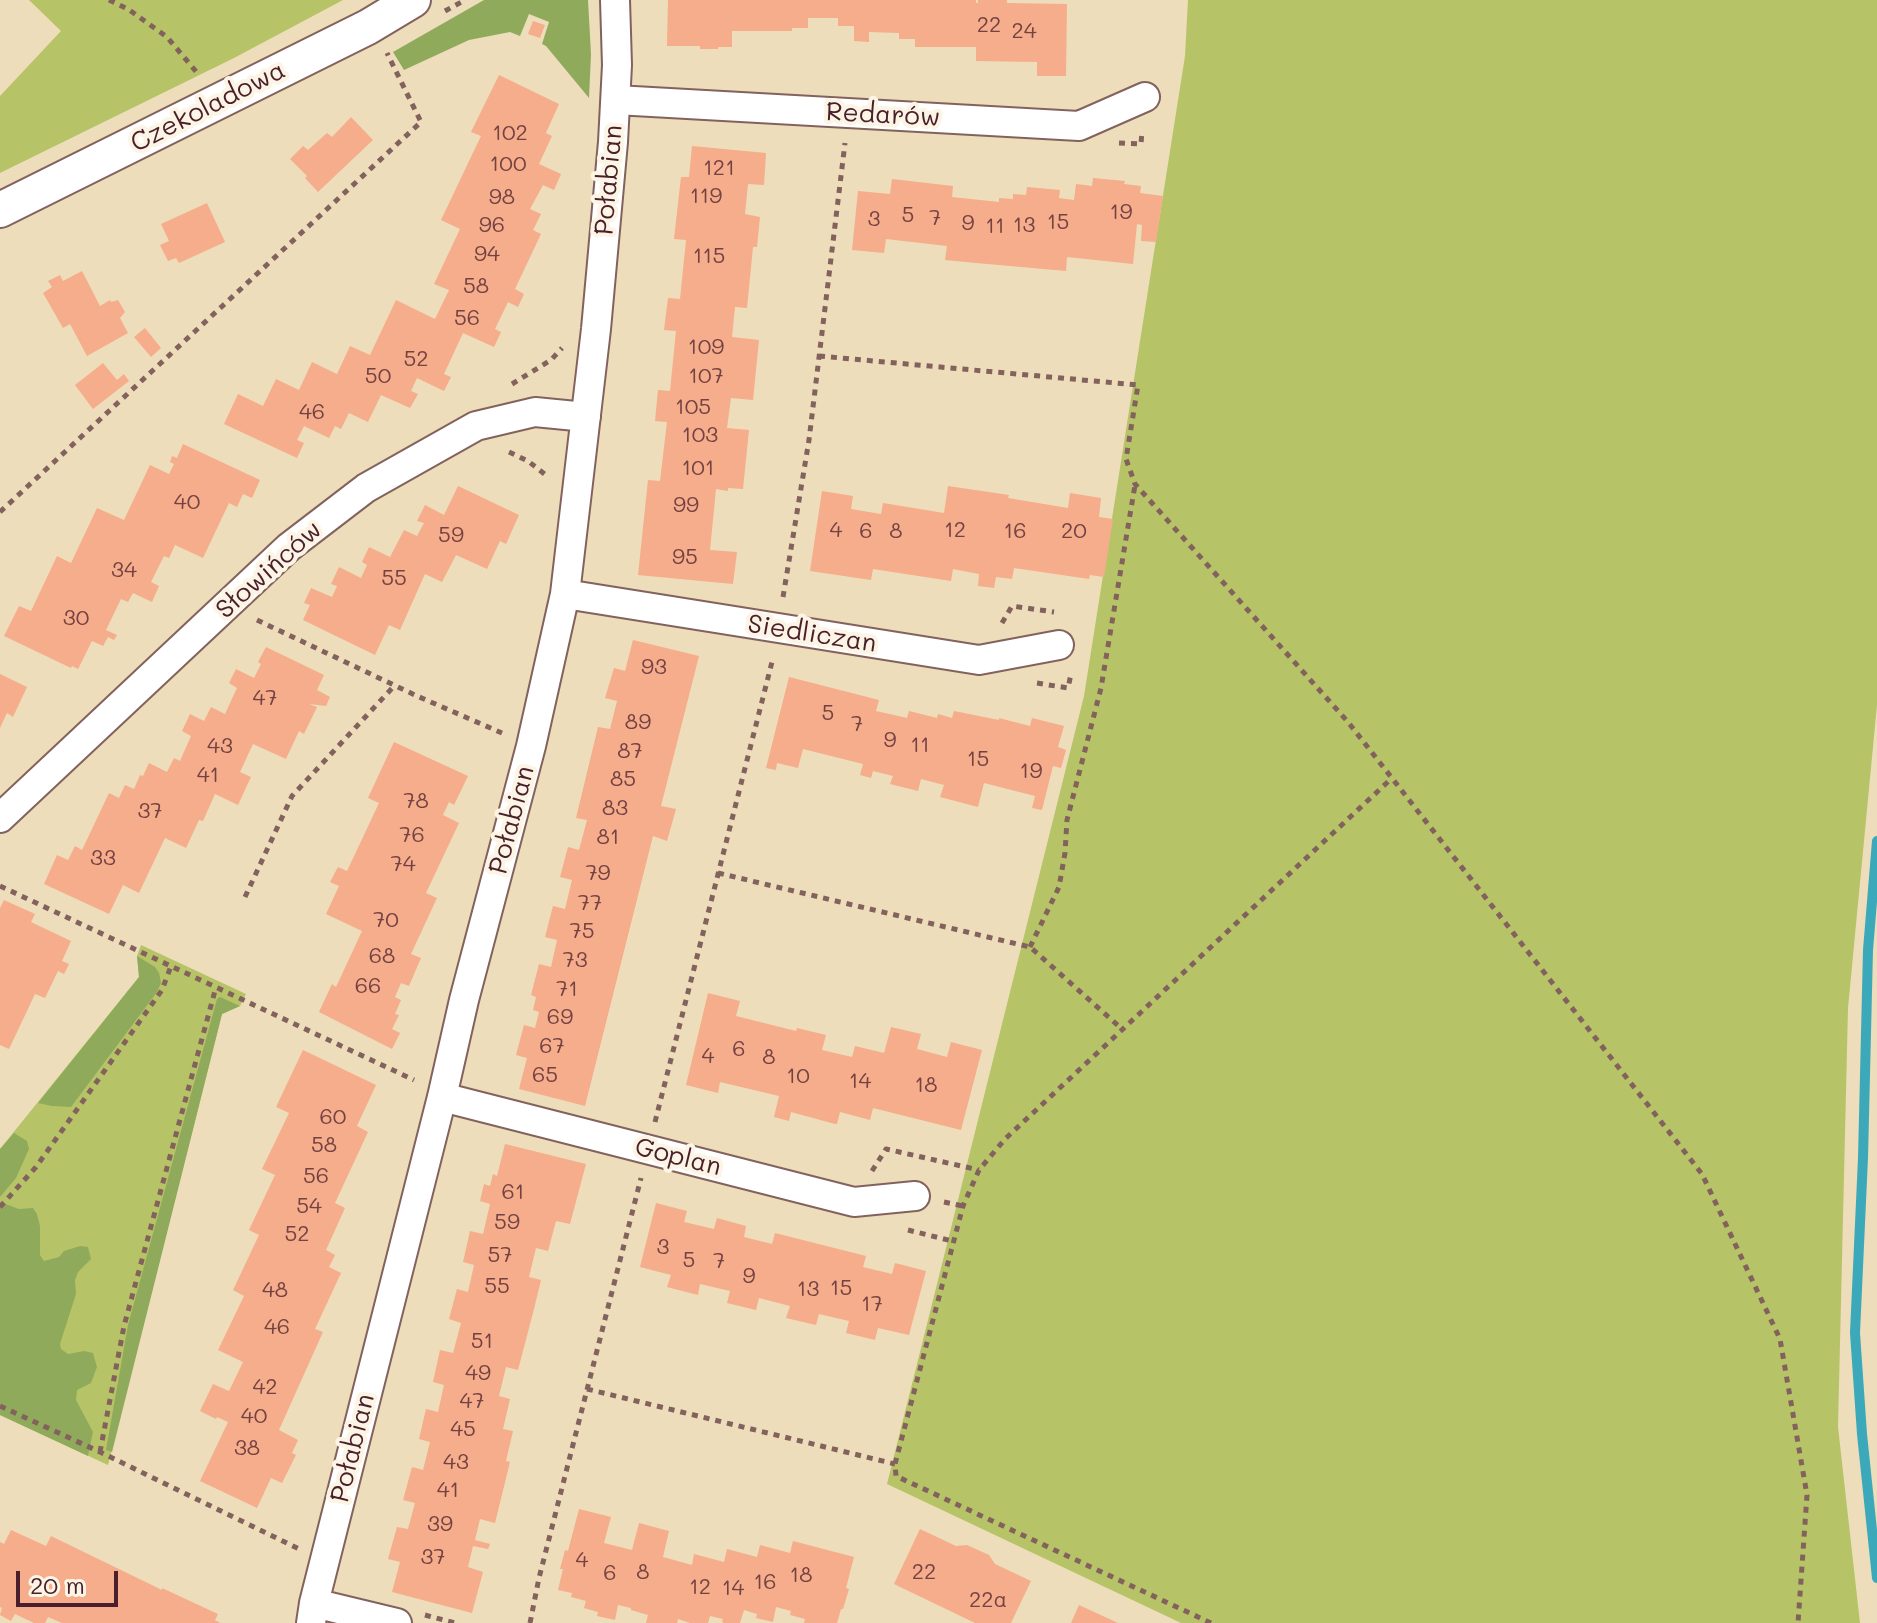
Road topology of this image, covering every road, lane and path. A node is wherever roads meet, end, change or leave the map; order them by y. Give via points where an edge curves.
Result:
1 (109, 0) edge
2 (413, 0) edge
3 (615, 0) edge
4 (388, 55) dead end
5 (203, 79) dead end
6 (1145, 97) dead end
7 (616, 100) junction
8 (845, 143) dead end
9 (0, 210) edge
10 (565, 345) dead end
11 (819, 356) junction
12 (502, 389) dead end
13 (586, 417) junction
14 (500, 450) dead end
15 (550, 479) dead end
16 (1135, 484) junction
17 (0, 512) edge
18 (565, 594) junction
19 (783, 598) dead end
20 (257, 620) dead end
21 (1059, 645) dead end
22 (774, 651) dead end
23 (395, 685) junction
24 (510, 737) dead end
25 (1392, 778) junction
26 (0, 818) edge
27 (718, 873) junction
28 (0, 886) edge
29 (245, 897) dead end
30 (1030, 947) junction
31 (171, 966) junction
32 (216, 987) junction
33 (1122, 1029) junction
34 (432, 1091) junction
35 (652, 1135) dead end
36 (645, 1164) dead end
37 (915, 1196) dead end
38 (0, 1207) edge
39 (587, 1389) junction
40 (0, 1406) edge
41 (100, 1452) junction
42 (895, 1464) junction
43 (305, 1551) dead end
44 (312, 1613) edge
45 (441, 1619) dead end
46 (397, 1623) edge
47 (455, 1623) edge
48 (530, 1623) edge
49 (1211, 1623) edge
50 (1798, 1623) edge

1 - 5 path via 148,21
2 - 9 street, Czekoladowa
3 - 7 street, Połabian
4 - 17 path via 421,122
6 - 7 street, Redarów via 1079,126
7 - 13 street, Połabian
8 - 11 path
10 - 12 path via 551,360
11 - 16 path via 1138,385 1126,459
11 - 19 path
13 - 18 street, Połabian
13 - 26 street, Słowińców via 535,412 476,426 366,488 289,547
14 - 15 path via 528,461
16 - 25 path
16 - 30 path via 1101,688 1067,820 1059,887
18 - 21 street, Siedliczan via 979,660
18 - 34 street, Połabian via 464,1000
20 - 23 path
22 - 27 path
23 - 24 path
23 - 29 path via 292,796
25 - 33 path
25 - 50 path via 1702,1174 1780,1339 1807,1495
27 - 30 path
27 - 35 path
28 - 31 path
30 - 33 path
31 - 32 path
31 - 38 path via 162,990 36,1167
32 - 34 path
32 - 41 path via 124,1326
33 - 42 path via 979,1170 959,1217
34 - 37 street, Goplan via 854,1202
34 - 44 street, Połabian
36 - 39 path
39 - 42 path
39 - 48 path
40 - 41 path
41 - 43 path
42 - 49 path via 896,1476
44 - 46 street
45 - 47 path

